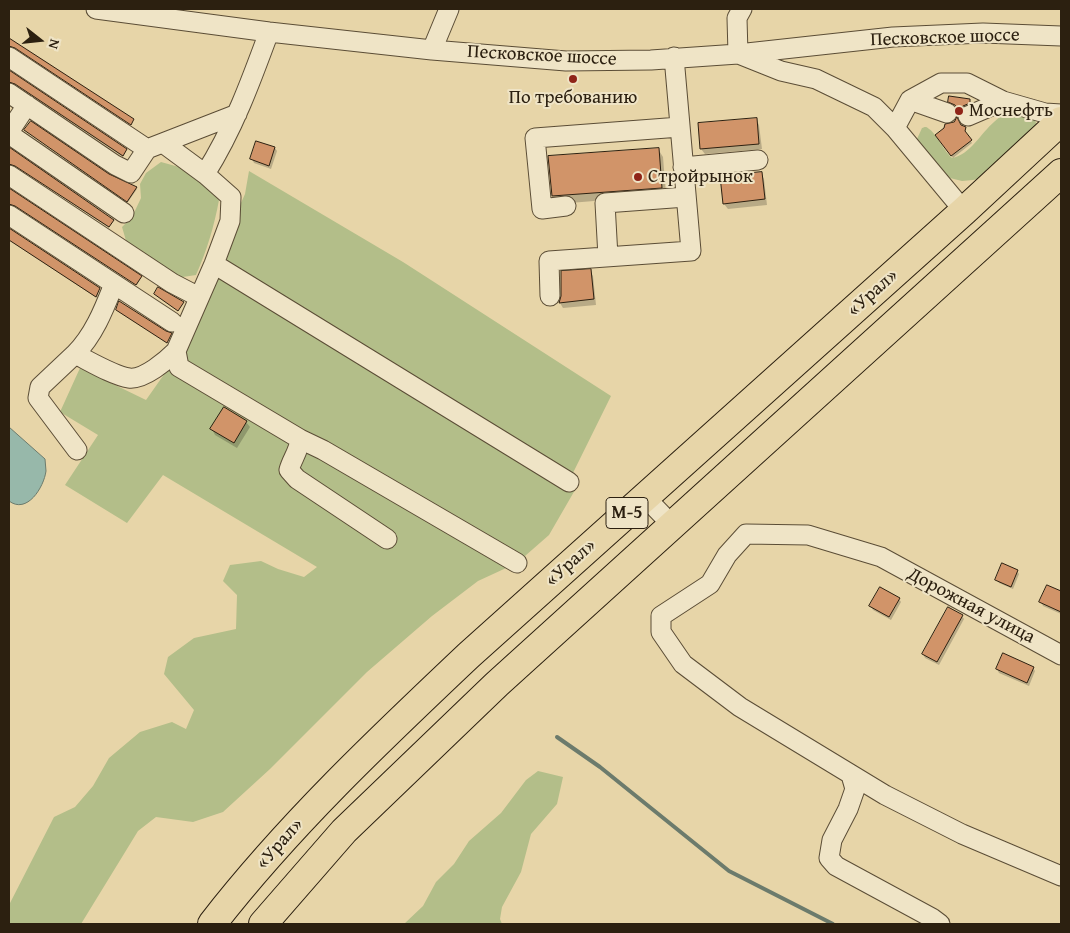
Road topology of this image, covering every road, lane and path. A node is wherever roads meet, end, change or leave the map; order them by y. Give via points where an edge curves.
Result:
1 (96, 9) edge
2 (449, 9) edge
3 (742, 9) edge
4 (269, 32) junction
5 (1055, 36) edge
6 (781, 49) junction
7 (432, 50) junction
8 (738, 54) junction
9 (9, 57) edge
10 (674, 57) junction
11 (781, 70) junction
12 (9, 92) edge
13 (910, 100) junction
14 (1003, 101) junction
15 (27, 105) junction
16 (947, 113) dead end
17 (236, 114) junction
18 (1061, 114) edge
19 (968, 116) dead end
20 (1061, 121) edge
21 (680, 127) junction
22 (895, 128) junction
23 (9, 133) edge
24 (155, 146) junction
25 (758, 160) dead end
26 (683, 167) junction
27 (205, 174) junction
28 (1061, 174) edge
29 (9, 175) edge
30 (686, 197) junction
31 (566, 206) dead end
32 (964, 210) junction
33 (124, 213) dead end
34 (9, 215) edge
35 (608, 257) junction
36 (214, 264) junction
37 (153, 270) junction
38 (114, 284) junction
39 (132, 296) junction
40 (550, 296) dead end
41 (199, 297) junction
42 (172, 322) dead end
43 (176, 351) junction
44 (75, 354) junction
45 (300, 439) junction
46 (77, 450) dead end
47 (569, 482) dead end
48 (645, 497) junction
49 (672, 526) junction
50 (387, 539) dead end
51 (517, 563) dead end
52 (1061, 655) edge
53 (851, 774) junction
54 (1061, 876) edge
55 (212, 924) edge
56 (263, 924) edge
57 (940, 924) edge

1 - 4 street, Песковское шоссе
2 - 7 street
3 - 8 street via 737,18
4 - 7 street, Песковское шоссе
4 - 17 street
5 - 6 street, Песковское шоссе via 983,33 892,37
6 - 8 street, Песковское шоссе
6 - 11 street via 777,56
7 - 10 street, Песковское шоссе via 566,61
8 - 10 street, Песковское шоссе
8 - 11 street
9 - 24 street
10 - 21 street
11 - 22 street via 816,79 851,95 874,107
12 - 15 street
13 - 14 street via 941,83 967,83
13 - 16 street
13 - 22 street
14 - 18 street via 1045,113
14 - 19 street
15 - 23 street
15 - 24 street via 131,173
17 - 24 street
17 - 27 street
20 - 32 highway, «Урал» / М-5
21 - 26 street
21 - 31 street via 535,138 542,209
22 - 32 street
23 - 33 street
24 - 27 street
25 - 26 street
26 - 30 street
27 - 36 street via 231,197 230,221
28 - 49 highway, «Урал» / М-5
29 - 37 street
30 - 35 street via 605,204
30 - 35 street via 690,251
32 - 48 highway, «Урал» / М-5
34 - 38 street
35 - 40 street via 549,261
36 - 41 street
36 - 47 street
37 - 39 street
37 - 41 street
38 - 39 street
38 - 44 street via 96,324
39 - 42 street
41 - 43 street
43 - 44 street via 166,361 131,379
43 - 45 street via 179,367
44 - 46 street via 40,387 38,398
45 - 50 street via 289,470 297,479
45 - 51 street
48 - 49 street
48 - 55 highway, «Урал» / М-5 via 399,722 304,816
49 - 56 highway, «Урал» / М-5 via 497,684 344,831
52 - 53 street, Дорожная улица via 881,557 808,535 746,534 726,555 710,584 661,616 660,632 683,664 740,707
53 - 54 street via 962,834
53 - 57 street via 855,789 832,840 829,858 836,866

